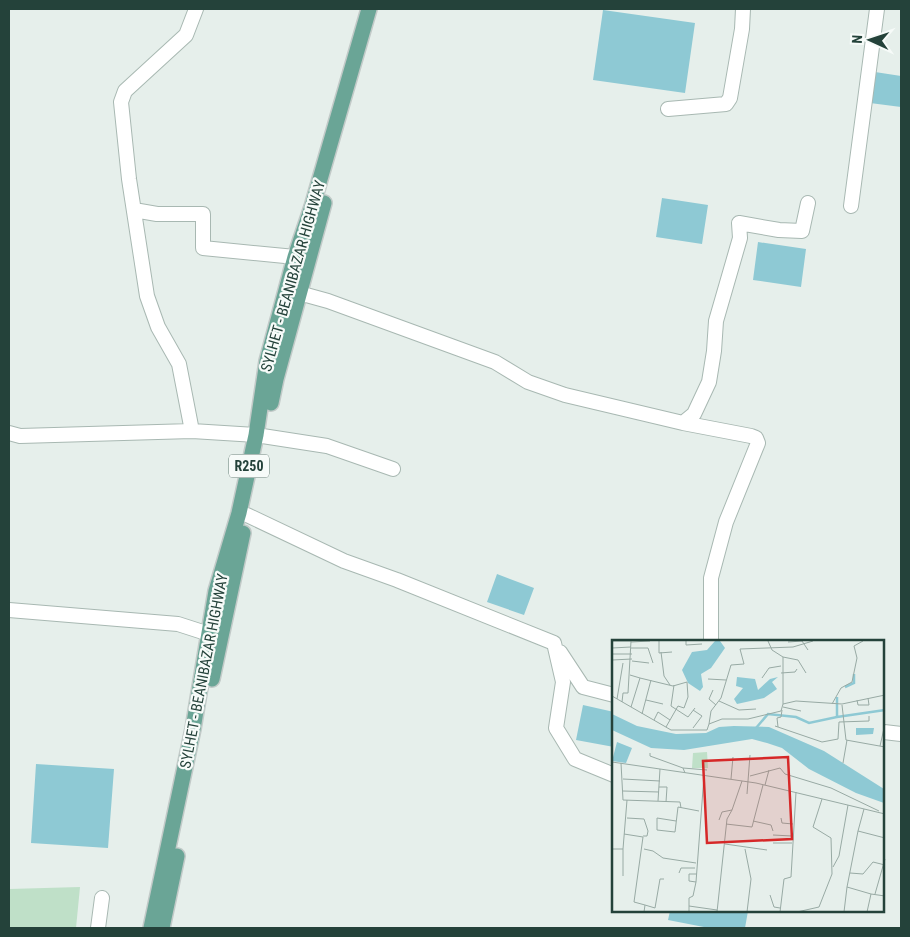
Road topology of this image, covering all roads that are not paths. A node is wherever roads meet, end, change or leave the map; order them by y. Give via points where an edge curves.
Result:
1 (196, 9) edge
2 (369, 9) edge
3 (378, 9) edge
4 (743, 9) edge
5 (877, 9) edge
6 (668, 109) dead end
7 (808, 203) dead end
8 (851, 206) dead end
9 (134, 210) junction
10 (295, 257) junction
11 (304, 272) junction
12 (299, 293) junction
13 (683, 423) junction
14 (192, 430) junction
15 (9, 433) edge
16 (260, 436) junction
17 (393, 468) dead end
18 (247, 515) junction
19 (9, 610) edge
20 (209, 634) junction
21 (711, 640) edge
22 (554, 643) junction
23 (612, 695) edge
24 (885, 732) edge
25 (901, 734) edge
26 (612, 774) edge
27 (102, 898) dead end
28 (98, 928) edge
29 (151, 928) edge
30 (162, 928) edge

1 - 9 street via 186,35 122,96
2 - 10 main road, SYLHET - BEANIBAZAR HIGHWAY / R250
3 - 11 main road, SYLHET - BEANIBAZAR HIGHWAY / R250
4 - 6 street via 730,98 726,104
5 - 8 street
7 - 13 street via 802,230 779,230 739,223 740,238 716,321 709,382 694,414
9 - 10 street via 157,214 203,214 203,248
9 - 14 street via 147,296 158,327 179,364
10 - 11 street
10 - 16 main road, SYLHET - BEANIBAZAR HIGHWAY / R250 via 267,362
11 - 12 main road, SYLHET - BEANIBAZAR HIGHWAY / R250
12 - 13 street via 494,362 528,382 565,395
12 - 16 main road, SYLHET - BEANIBAZAR HIGHWAY / R250
13 - 21 street via 751,436 758,443 726,522 711,578
14 - 15 street via 20,436
14 - 16 street
16 - 17 street via 327,446
16 - 18 main road, SYLHET - BEANIBAZAR HIGHWAY / R250
16 - 20 main road, SYLHET - BEANIBAZAR HIGHWAY / R250 via 216,591
18 - 22 street via 344,561
18 - 30 main road, SYLHET - BEANIBAZAR HIGHWAY / R250
19 - 20 street via 178,624
20 - 29 main road, SYLHET - BEANIBAZAR HIGHWAY / R250 via 193,729
22 - 23 street via 583,687
22 - 26 street via 563,682 556,728 575,759
24 - 25 street
27 - 28 street

